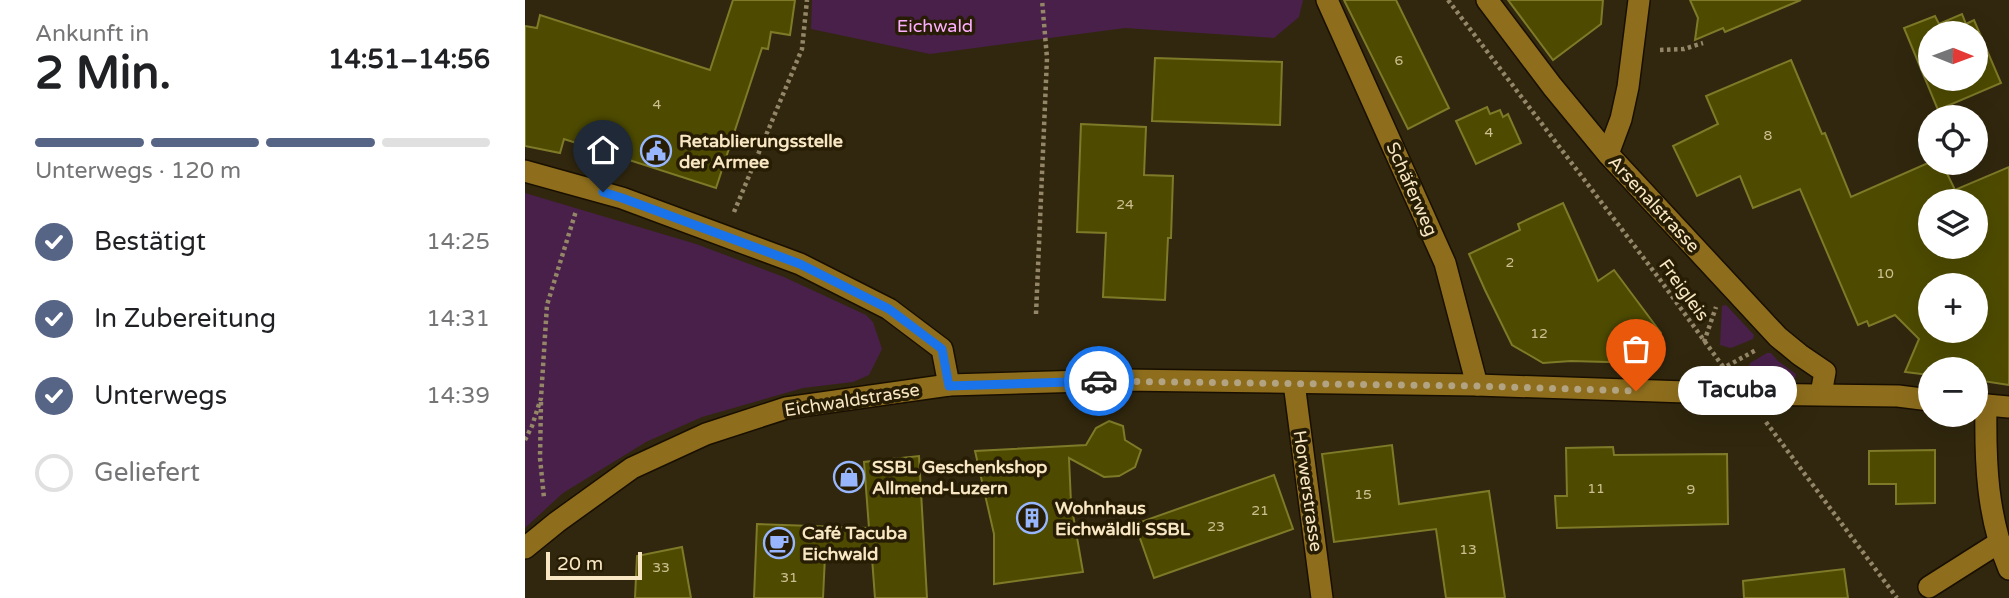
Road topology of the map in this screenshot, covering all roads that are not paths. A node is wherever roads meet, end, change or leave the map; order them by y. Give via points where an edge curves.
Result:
1 (1327, 0) edge
2 (1487, 0) edge
3 (1639, 0) edge
4 (1608, 154) junction
5 (525, 171) edge
6 (1294, 383) junction
7 (949, 386) junction
8 (1477, 386) junction
9 (1821, 394) junction
10 (1918, 398) edge
11 (1988, 406) edge
12 (2009, 407) edge
13 (1983, 427) edge
14 (2000, 542) junction
15 (525, 548) edge
16 (2009, 569) edge
17 (1929, 587) dead end
18 (1322, 598) edge

1 - 8 street, Schäferweg via 1445,263
2 - 4 street, Arsenalstrasse
3 - 4 street via 1628,87
4 - 9 street, Arsenalstrasse via 1778,337 1825,372
5 - 7 street via 622,198 800,264 889,309 942,349
6 - 7 street, Eichwaldstrasse via 1122,380
6 - 8 street, Eichwaldstrasse
6 - 18 street, Horwerstrasse
7 - 15 street, Eichwaldstrasse via 786,408 706,434 632,468
8 - 9 street, Eichwaldstrasse
9 - 10 street, Eichwaldstrasse
11 - 12 street
13 - 14 street via 1990,507
14 - 16 street
14 - 17 street

